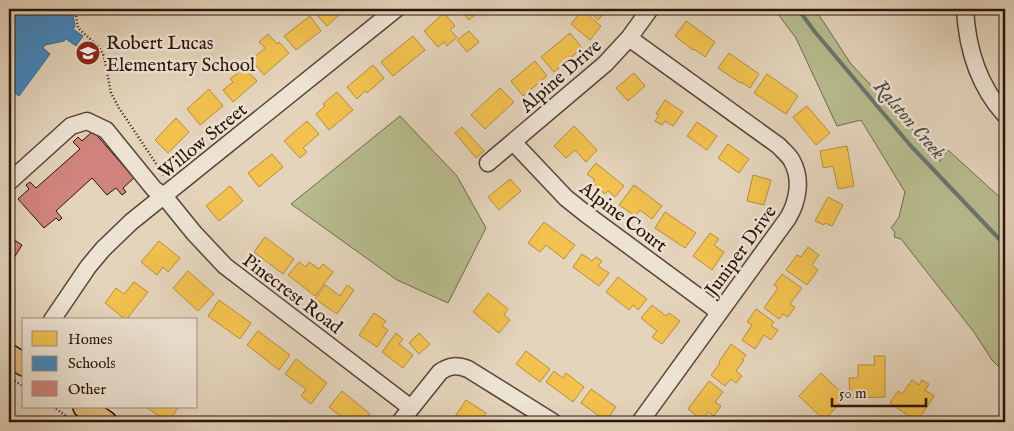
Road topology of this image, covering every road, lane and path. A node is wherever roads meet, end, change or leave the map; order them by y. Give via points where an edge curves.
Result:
1 (75, 9) edge
2 (396, 9) edge
3 (650, 9) edge
4 (965, 9) edge
5 (629, 38) junction
6 (1005, 115) edge
7 (513, 142) junction
8 (488, 163) dead end
9 (166, 179) dead end
10 (9, 182) edge
11 (164, 196) junction
12 (719, 312) junction
13 (53, 318) edge
14 (17, 365) edge
15 (22, 381) edge
16 (54, 408) edge
17 (85, 408) edge
18 (411, 408) junction
19 (75, 422) edge
20 (106, 422) edge
21 (400, 422) edge
22 (552, 422) edge
23 (640, 422) edge

1 - 9 path via 78,28 104,56 111,93 119,108
2 - 11 street, Willow Street
3 - 5 street, Alpine Drive
4 - 6 street via 966,30 978,72
5 - 7 street, Alpine Drive via 605,64
5 - 12 street, Juniper Drive via 779,146 792,161 796,172 797,193 792,210
7 - 8 street, Alpine Drive
7 - 12 street, Alpine Court via 566,198
10 - 11 street, Pinecrest Road via 71,126 87,121 106,130 154,189
11 - 13 street, Willow Street via 103,249
11 - 18 street, Pinecrest Road via 224,266
12 - 23 street, Juniper Drive
14 - 15 path
16 - 19 path
17 - 20 main road
18 - 21 street
18 - 22 street via 440,372 453,366 468,369

